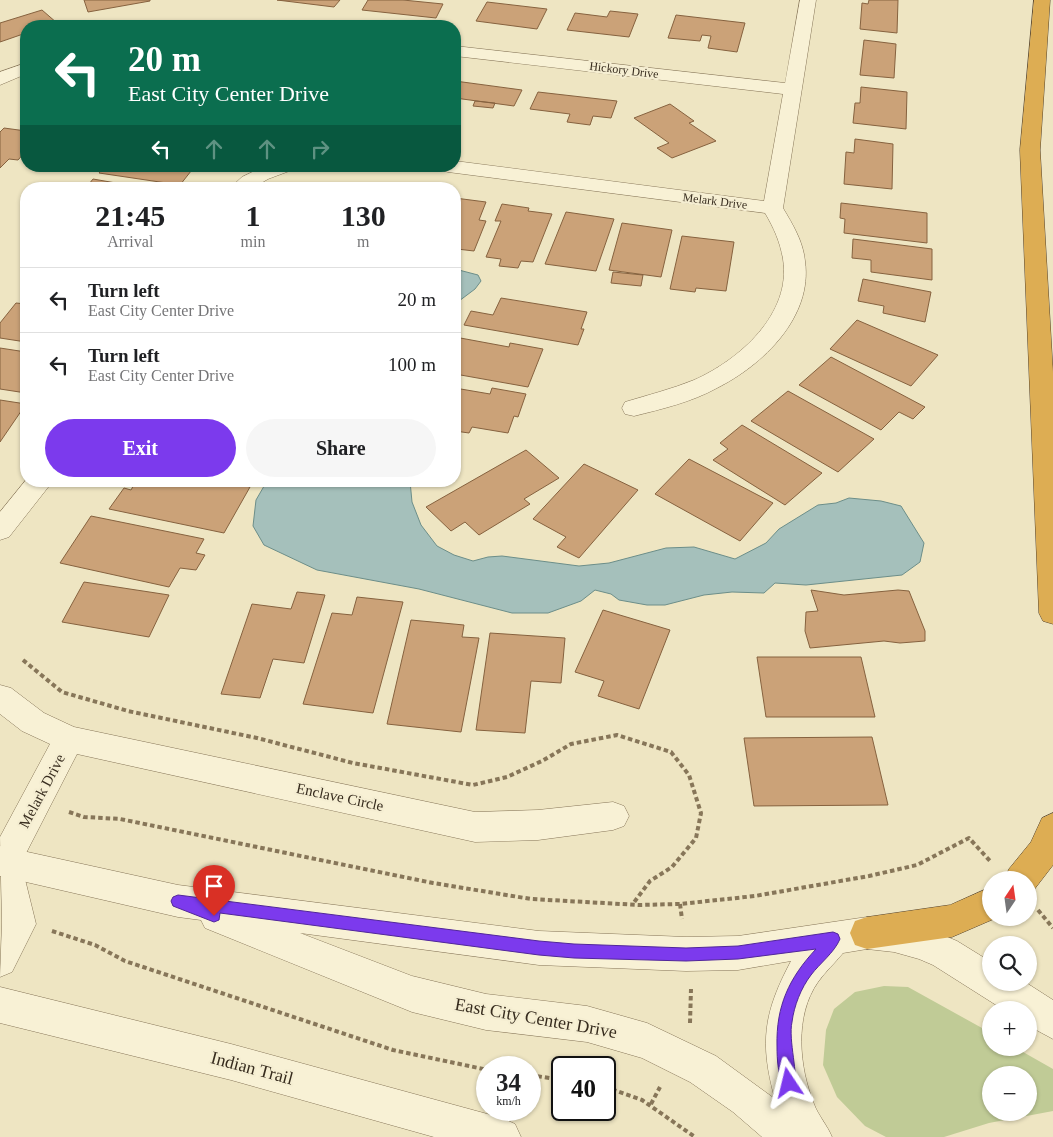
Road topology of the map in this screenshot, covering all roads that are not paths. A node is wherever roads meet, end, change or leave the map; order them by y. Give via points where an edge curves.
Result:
1 (808, 0) edge
2 (1042, 0) edge
3 (461, 52) edge
4 (20, 71) edge
5 (0, 79) edge
6 (794, 90) junction
7 (461, 168) edge
8 (269, 172) edge
9 (247, 182) edge
10 (773, 208) junction
11 (634, 408) dead end
12 (35, 487) edge
13 (0, 530) edge
14 (1053, 613) edge
15 (0, 697) edge
16 (69, 739) junction
17 (613, 816) dead end
18 (1053, 828) edge
19 (1, 862) edge
20 (1029, 871) edge
21 (178, 901) junction
22 (982, 907) edge
23 (850, 936) junction
24 (0, 960) edge
25 (982, 976) edge
26 (1006, 991) edge
27 (0, 1005) edge
28 (1053, 1021) edge
29 (502, 1137) edge
30 (791, 1137) edge
31 (813, 1137) edge

1 - 6 street
2 - 14 highway via 1030,150
3 - 6 street, Hickory Drive
4 - 5 street
6 - 10 street
7 - 10 street, Melark Drive
8 - 9 street
10 - 11 street via 785,225 796,266 788,309 774,332 746,359 709,383
12 - 13 street
15 - 16 street, Melark Drive via 33,722
16 - 17 street, Enclave Circle via 475,827 538,825
16 - 19 street, Melark Drive
18 - 20 highway via 1043,852
19 - 21 street, East City Center Drive
19 - 24 street via 19,924
21 - 23 street, East City Center Drive via 539,948 686,954 738,952
21 - 30 street, East City Center Drive via 412,994 486,1012 586,1024 647,1041 703,1068
22 - 23 highway via 952,921
23 - 25 street, East City Center Drive via 894,936 921,943 945,953
23 - 31 street via 805,971 790,998 784,1024 784,1056 789,1083 798,1114
26 - 28 street, East City Center Drive
27 - 29 street, Indian Trail via 231,1062

